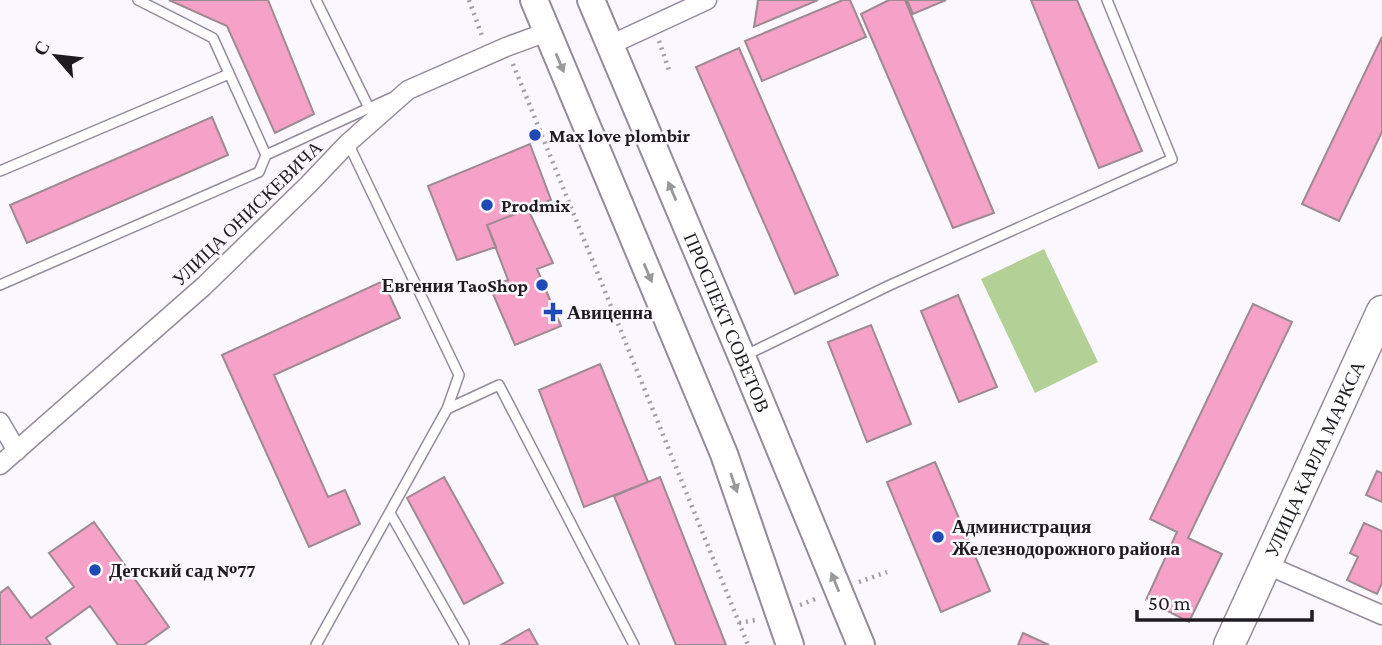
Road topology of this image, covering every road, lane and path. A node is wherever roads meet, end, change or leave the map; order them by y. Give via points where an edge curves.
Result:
1 (138, 0) edge
2 (316, 0) edge
3 (469, 0) edge
4 (534, 0) edge
5 (592, 0) edge
6 (707, 0) edge
7 (1107, 0) edge
8 (547, 32) junction
9 (610, 45) junction
10 (506, 47) junction
11 (229, 74) junction
12 (408, 90) junction
13 (369, 108) junction
14 (348, 143) junction
15 (266, 155) junction
16 (0, 171) edge
17 (0, 285) edge
18 (1382, 311) edge
19 (742, 357) junction
20 (447, 409) junction
21 (0, 422) edge
22 (17, 451) junction
23 (0, 465) edge
24 (390, 513) junction
25 (1267, 565) junction
26 (1382, 615) edge
27 (464, 643) dead end
28 (316, 645) edge
29 (634, 645) edge
30 (748, 645) edge
31 (790, 645) edge
32 (861, 645) edge
33 (1230, 645) edge

1 - 11 lane via 213,38
2 - 13 lane
3 - 10 path via 482,36 496,27
4 - 8 main road
5 - 9 main road, ПРОСПЕКТ СОВЕТОВ
6 - 9 street
7 - 19 lane via 1172,159
8 - 10 street, УЛИЦА ОНИСКЕВИЧА
8 -> 31 main road via 724,454
19 -> 9 main road, ПРОСПЕКТ СОВЕТОВ
10 - 12 street, УЛИЦА ОНИСКЕВИЧА
10 - 30 path
11 - 15 lane
11 - 16 lane
12 - 13 lane
12 - 14 street, УЛИЦА ОНИСКЕВИЧА
13 - 15 lane
14 - 20 lane via 459,375
14 - 22 street, УЛИЦА ОНИСКЕВИЧА via 204,286
15 - 17 lane via 259,172
18 - 25 main road, УЛИЦА КАРЛА МАРКСА
32 -> 19 main road, ПРОСПЕКТ СОВЕТОВ
20 - 24 lane
20 - 29 lane via 499,385
21 - 22 street
22 - 23 street, УЛИЦА ОНИСКЕВИЧА
24 - 27 lane
24 - 28 lane
25 - 26 street
25 - 33 main road, УЛИЦА КАРЛА МАРКСА

